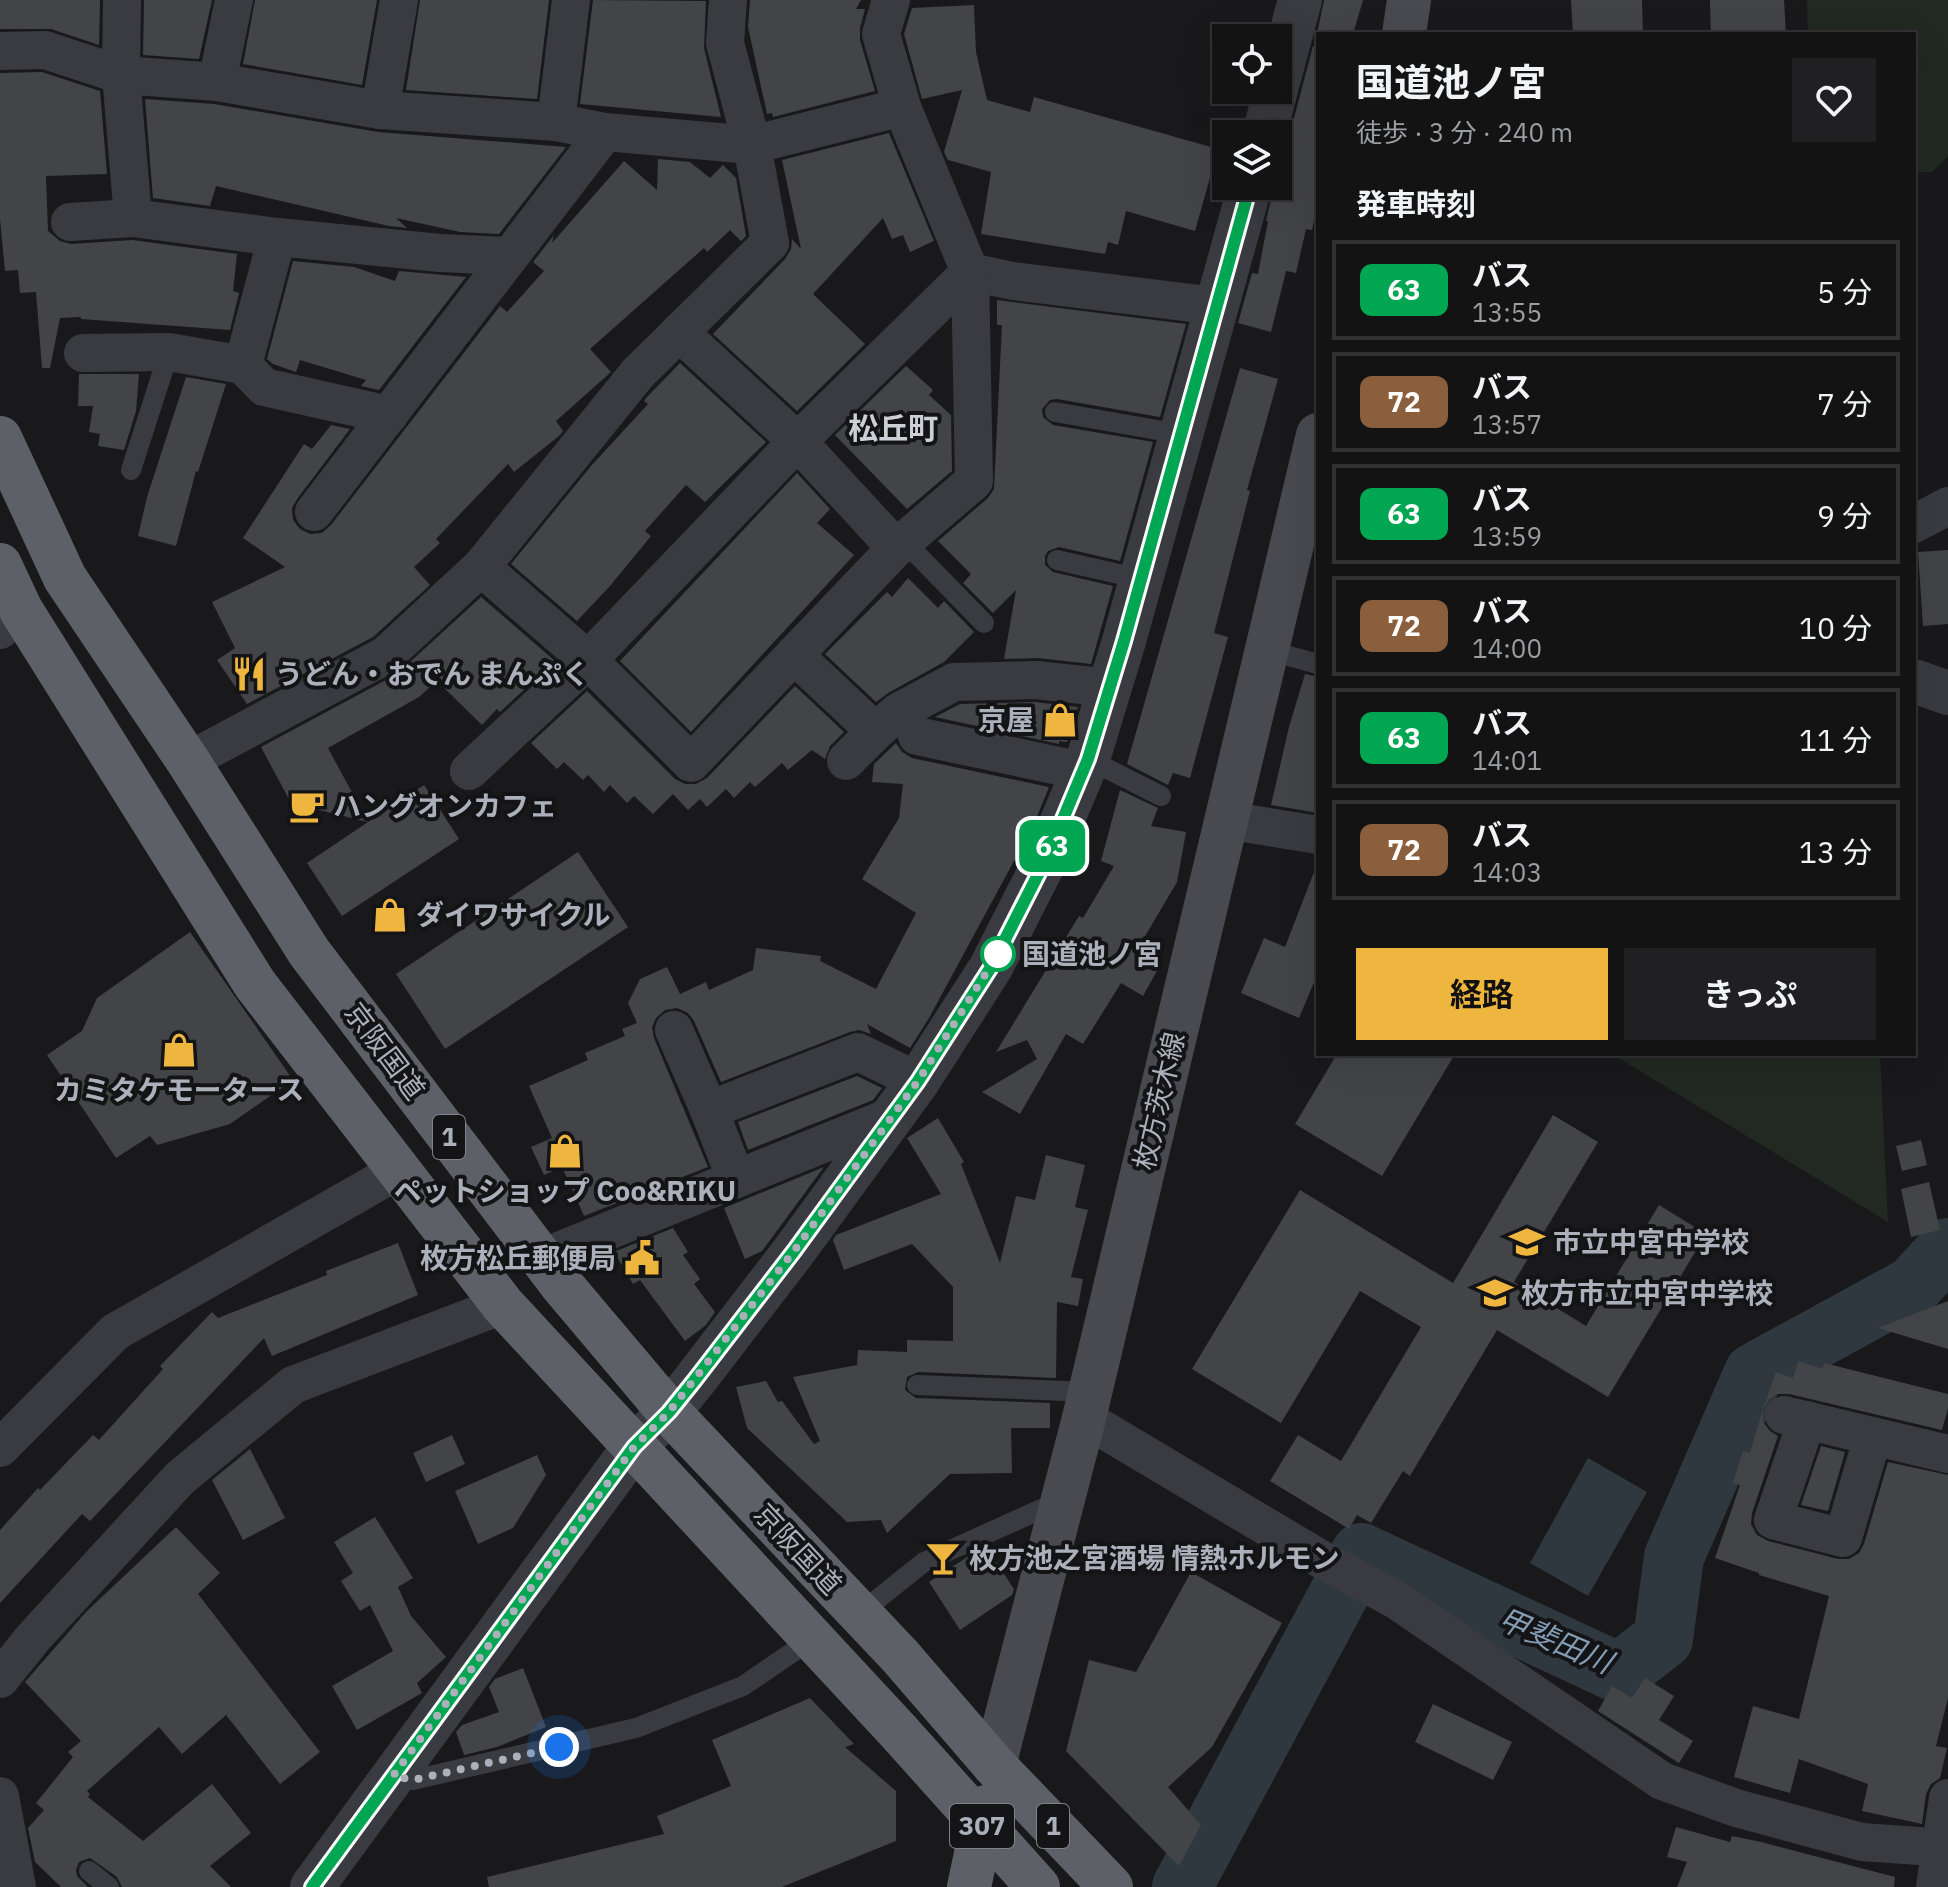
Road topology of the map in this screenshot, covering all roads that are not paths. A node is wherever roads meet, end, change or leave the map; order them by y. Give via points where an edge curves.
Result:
1 (122, 0) edge
2 (234, 0) edge
3 (399, 0) edge
4 (571, 0) edge
5 (728, 0) edge
6 (891, 0) edge
7 (1300, 0) edge
8 (1409, 0) edge
9 (1292, 30) edge
10 (1404, 32) edge
11 (0, 51) edge
12 (121, 75) junction
13 (217, 82) junction
14 (902, 107) junction
15 (380, 110) junction
16 (556, 122) junction
17 (605, 132) junction
18 (752, 145) junction
19 (1246, 200) edge
20 (133, 218) junction
21 (70, 222) dead end
22 (277, 237) junction
23 (508, 256) junction
24 (970, 272) junction
25 (1216, 306) junction
26 (679, 332) junction
27 (169, 352) junction
28 (83, 353) dead end
29 (243, 365) junction
30 (1055, 412) dead end
31 (389, 415) junction
32 (1180, 434) junction
33 (0, 438) edge
34 (798, 442) junction
35 (1316, 452) edge
36 (131, 470) dead end
37 (1948, 506) edge
38 (1309, 510) edge
39 (314, 512) dead end
40 (1916, 523) edge
41 (900, 544) junction
42 (1057, 560) dead end
43 (0, 565) edge
44 (481, 567) junction
45 (1141, 579) junction
46 (10, 620) edge
47 (984, 623) dead end
48 (1267, 650) junction
49 (794, 655) junction
50 (588, 660) junction
51 (1316, 663) edge
52 (1916, 682) edge
53 (1110, 688) junction
54 (1948, 693) edge
55 (860, 717) dead end
56 (917, 736) dead end
57 (188, 761) junction
58 (846, 761) dead end
59 (1085, 765) junction
60 (469, 771) dead end
61 (1161, 796) dead end
62 (1226, 820) junction
63 (1316, 835) edge
64 (674, 1030) dead end
65 (918, 1081) junction
66 (709, 1110) junction
67 (892, 1116) junction
68 (399, 1170) junction
69 (736, 1179) junction
70 (541, 1258) junction
71 (503, 1305) junction
72 (917, 1385) dead end
73 (1087, 1405) junction
74 (669, 1412) junction
75 (1873, 1436) junction
76 (634, 1447) junction
77 (0, 1448) edge
78 (1948, 1454) edge
79 (1063, 1499) junction
80 (859, 1614) junction
81 (812, 1639) junction
82 (0, 1679) edge
83 (994, 1765) junction
84 (393, 1776) junction
85 (1948, 1798) edge
86 (0, 1799) edge
87 (982, 1827) junction
88 (1944, 1848) edge
89 (89, 1871) dead end
90 (17, 1887) edge
91 (109, 1887) edge
92 (312, 1887) edge
93 (969, 1887) edge
94 (1038, 1887) edge
95 (1111, 1887) edge
96 (1935, 1887) edge

1 - 12 street
2 - 13 street
3 - 15 street
4 - 16 street
5 - 18 street via 725,43
6 - 14 street via 881,34
7 - 9 street
8 - 10 main road
11 - 12 street via 45,50
12 - 13 street
12 - 20 street
13 - 15 street
14 - 18 street
14 - 24 street
15 - 16 street
16 - 17 street
17 - 18 street
17 - 23 street
18 - 26 street via 770,243
19 - 25 street
20 - 21 street
20 - 22 street
22 - 23 street
22 - 29 street
23 - 31 street
24 - 25 street
24 - 34 street
24 - 41 street via 974,481
25 - 32 street
26 - 34 street
26 - 44 street via 638,373
27 - 28 street
27 - 29 street
27 - 36 lane
29 - 31 street via 264,387
30 - 32 lane
31 - 39 street
32 - 45 street
33 - 57 highway, 京阪国道 / 1 via 65,578
34 - 41 street
34 - 50 street
35 - 38 main road, 枚方茨木線
37 - 40 street
38 - 48 main road, 枚方茨木線
41 - 47 lane
41 - 49 street
42 - 45 lane
43 - 46 highway, 京阪国道 / 1
44 - 50 street
44 - 57 street via 386,655
45 - 53 street
46 - 68 highway, 京阪国道 / 1 via 255,984
48 - 51 lane
48 - 62 main road, 枚方茨木線
49 - 50 street via 691,763
49 - 55 street
50 - 60 street
52 - 54 street
53 - 58 street via 1036,680 954,682 898,712
53 - 59 street
56 - 59 street
57 - 70 highway, 京阪国道 / 1 via 309,952
59 - 61 lane
59 - 65 street via 1048,855 991,967
62 - 63 street
62 - 73 main road, 枚方茨木線
64 - 66 street
65 - 66 street via 858,1052
65 - 67 street
66 - 69 street
67 - 69 street
67 - 74 street
68 - 71 highway, 京阪国道 / 1
68 - 77 street via 115,1332
69 - 70 street
70 - 74 highway, 京阪国道 / 1
71 - 76 highway, 京阪国道 / 1
71 - 82 street via 293,1385 180,1478
72 - 73 lane
73 - 79 main road, 枚方茨木線
73 - 88 street via 1319,1558 1396,1600 1662,1781 1736,1808 1862,1842
74 - 76 street
74 - 80 highway, 京阪国道 / 1
75 - 75 street via 1796,1417 1773,1520 1843,1538
75 - 78 street
76 - 81 highway, 京阪国道 / 1
76 - 84 street
79 - 80 lane via 924,1562
79 - 83 main road, 枚方茨木線
80 - 83 highway, 京阪国道 / 1
81 - 84 lane via 743,1686 636,1728 413,1780
81 - 87 highway, 京阪国道 / 1
83 - 87 highway, 307
83 - 95 highway, 京阪国道 / 1
84 - 92 street
85 - 88 street
86 - 90 street
87 - 93 highway, 307
87 - 94 highway, 京阪国道 / 1
88 - 96 street
89 - 91 lane

